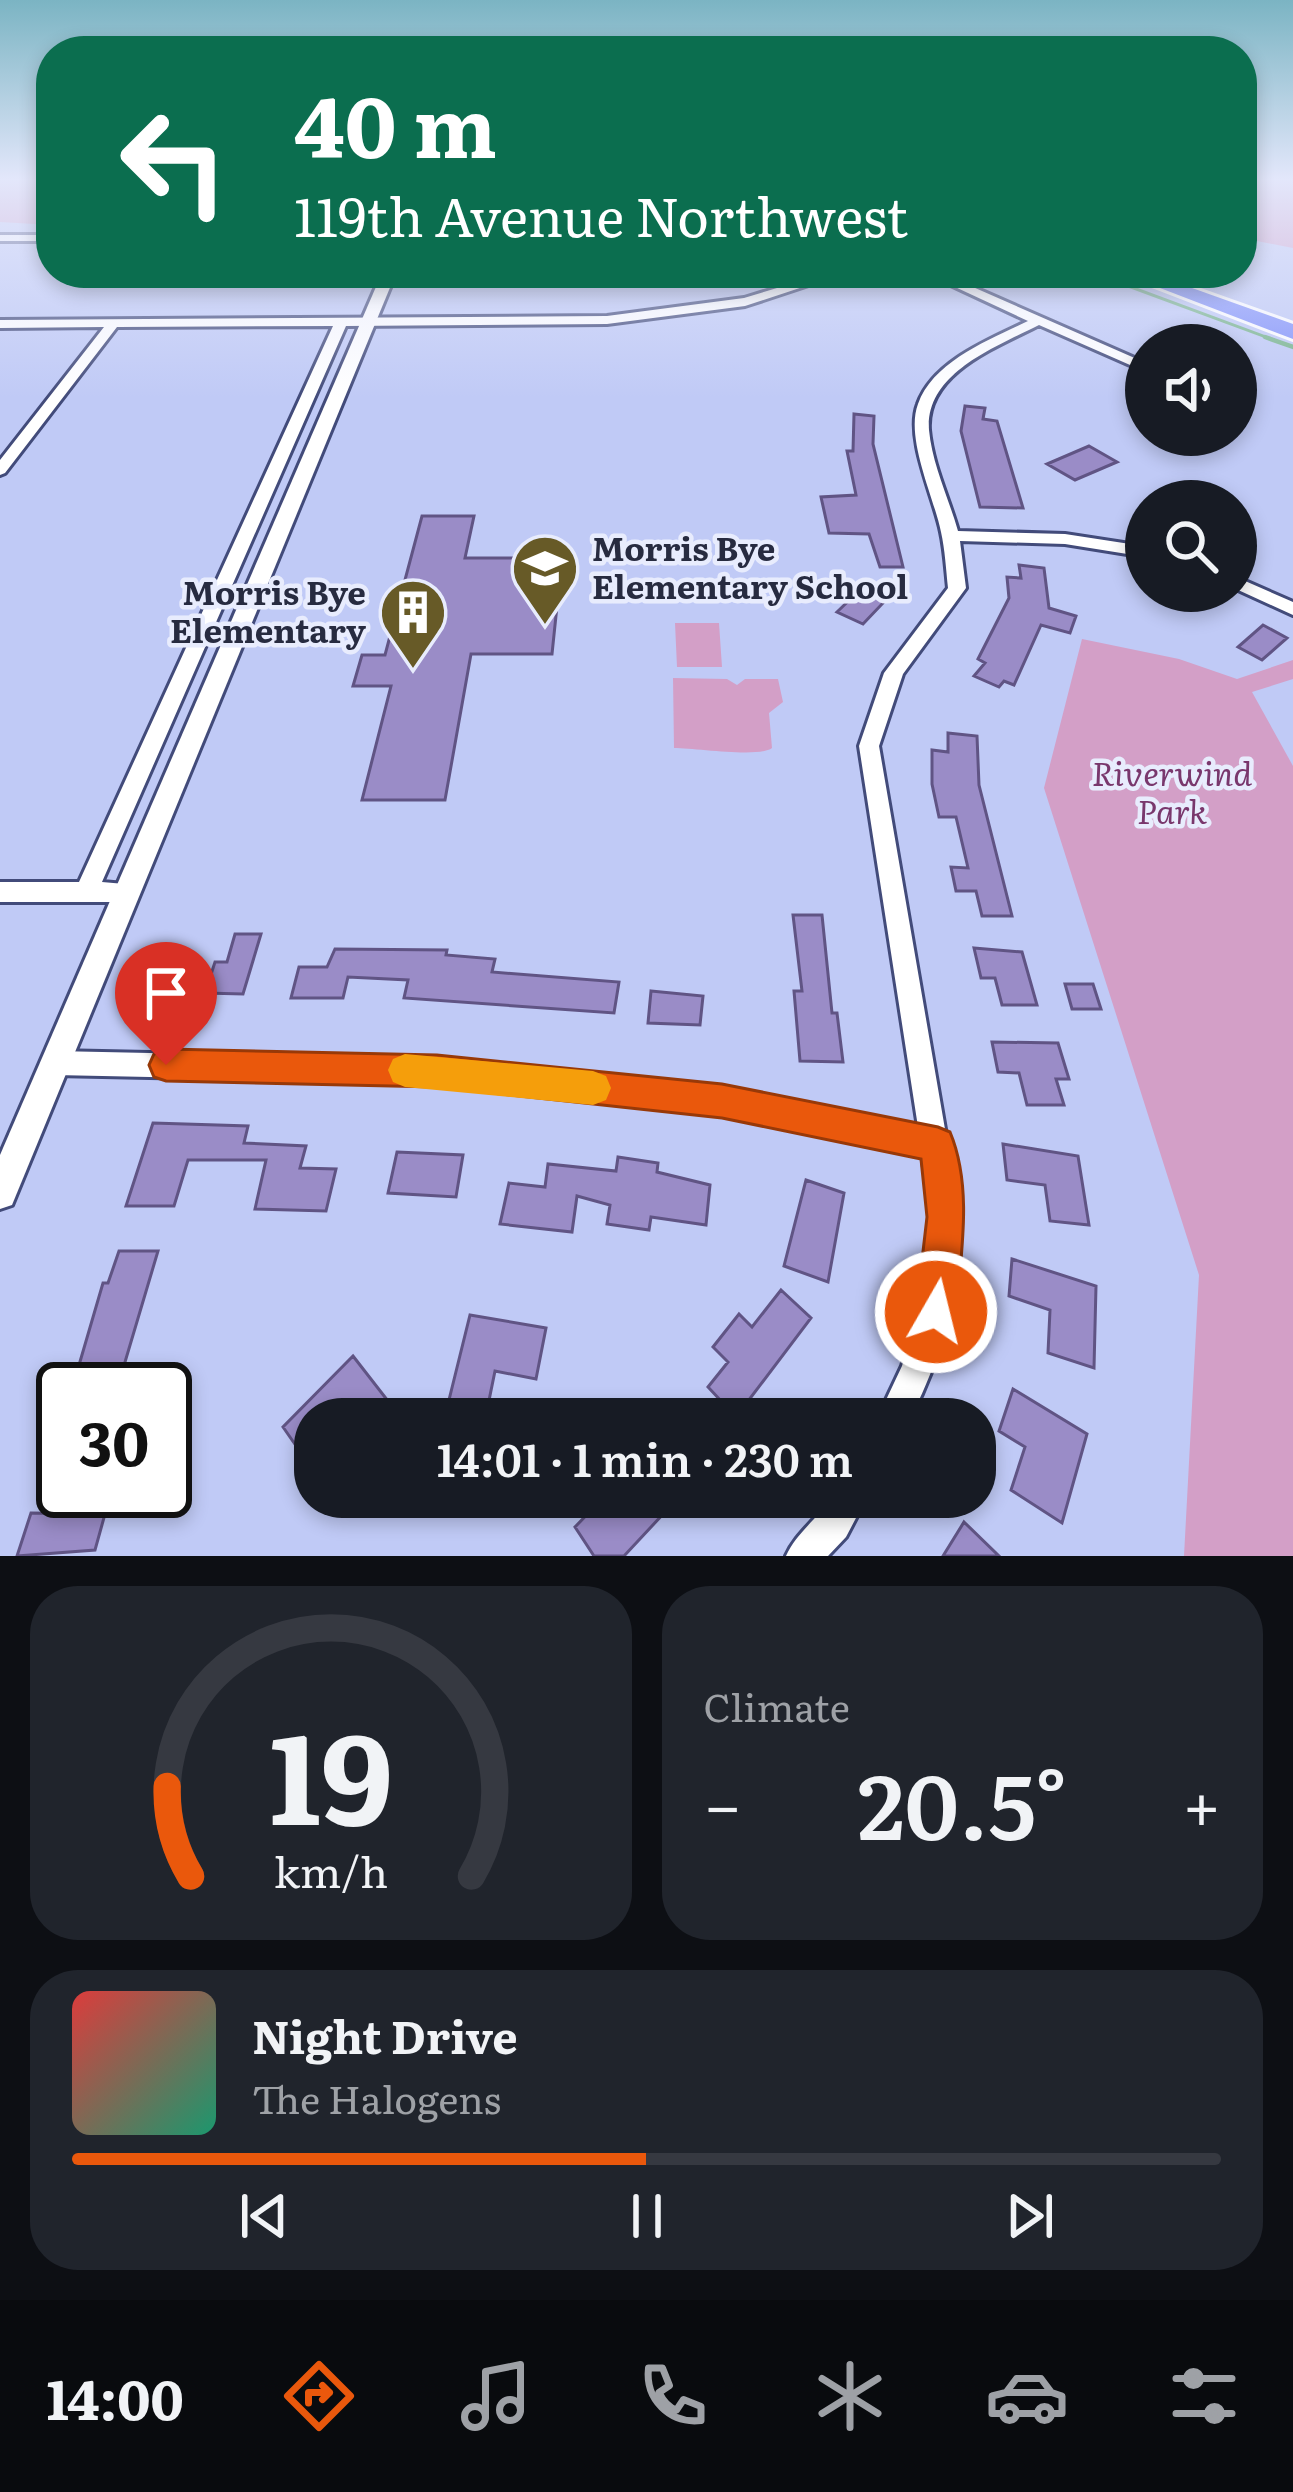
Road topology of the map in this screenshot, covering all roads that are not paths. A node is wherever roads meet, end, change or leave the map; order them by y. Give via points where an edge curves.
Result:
1 (383, 288) edge
2 (794, 288) edge
3 (965, 288) edge
4 (1172, 288) edge
5 (1226, 288) edge
6 (1293, 311) edge
7 (1039, 320) junction
8 (341, 322) junction
9 (368, 322) junction
10 (0, 324) edge
11 (113, 324) junction
12 (1293, 332) edge
13 (1125, 359) edge
14 (0, 445) edge
15 (20, 445) junction
16 (0, 470) edge
17 (951, 536) junction
18 (1125, 548) edge
19 (1257, 592) edge
20 (1293, 609) edge
21 (0, 892) edge
22 (86, 892) junction
23 (128, 892) junction
24 (56, 1063) junction
25 (938, 1145) junction
26 (0, 1193) edge
27 (905, 1398) edge
28 (839, 1518) edge
29 (804, 1556) edge

1 - 9 street
2 - 9 street via 651,316
3 - 7 street
4 - 12 highway
5 - 6 highway
7 - 13 street
7 - 17 street via 953,363 927,397 921,434
8 - 9 street
8 - 11 street
8 - 22 street
9 - 23 street
10 - 11 street
11 - 15 street
14 - 15 street
15 - 16 street
17 - 18 street
17 - 25 street via 957,588 895,673 869,746
19 - 20 street
21 - 22 street
22 - 23 street
23 - 24 street
24 - 25 street via 437,1071 722,1101
24 - 26 street
25 - 27 street via 946,1217 941,1295
28 - 29 street

